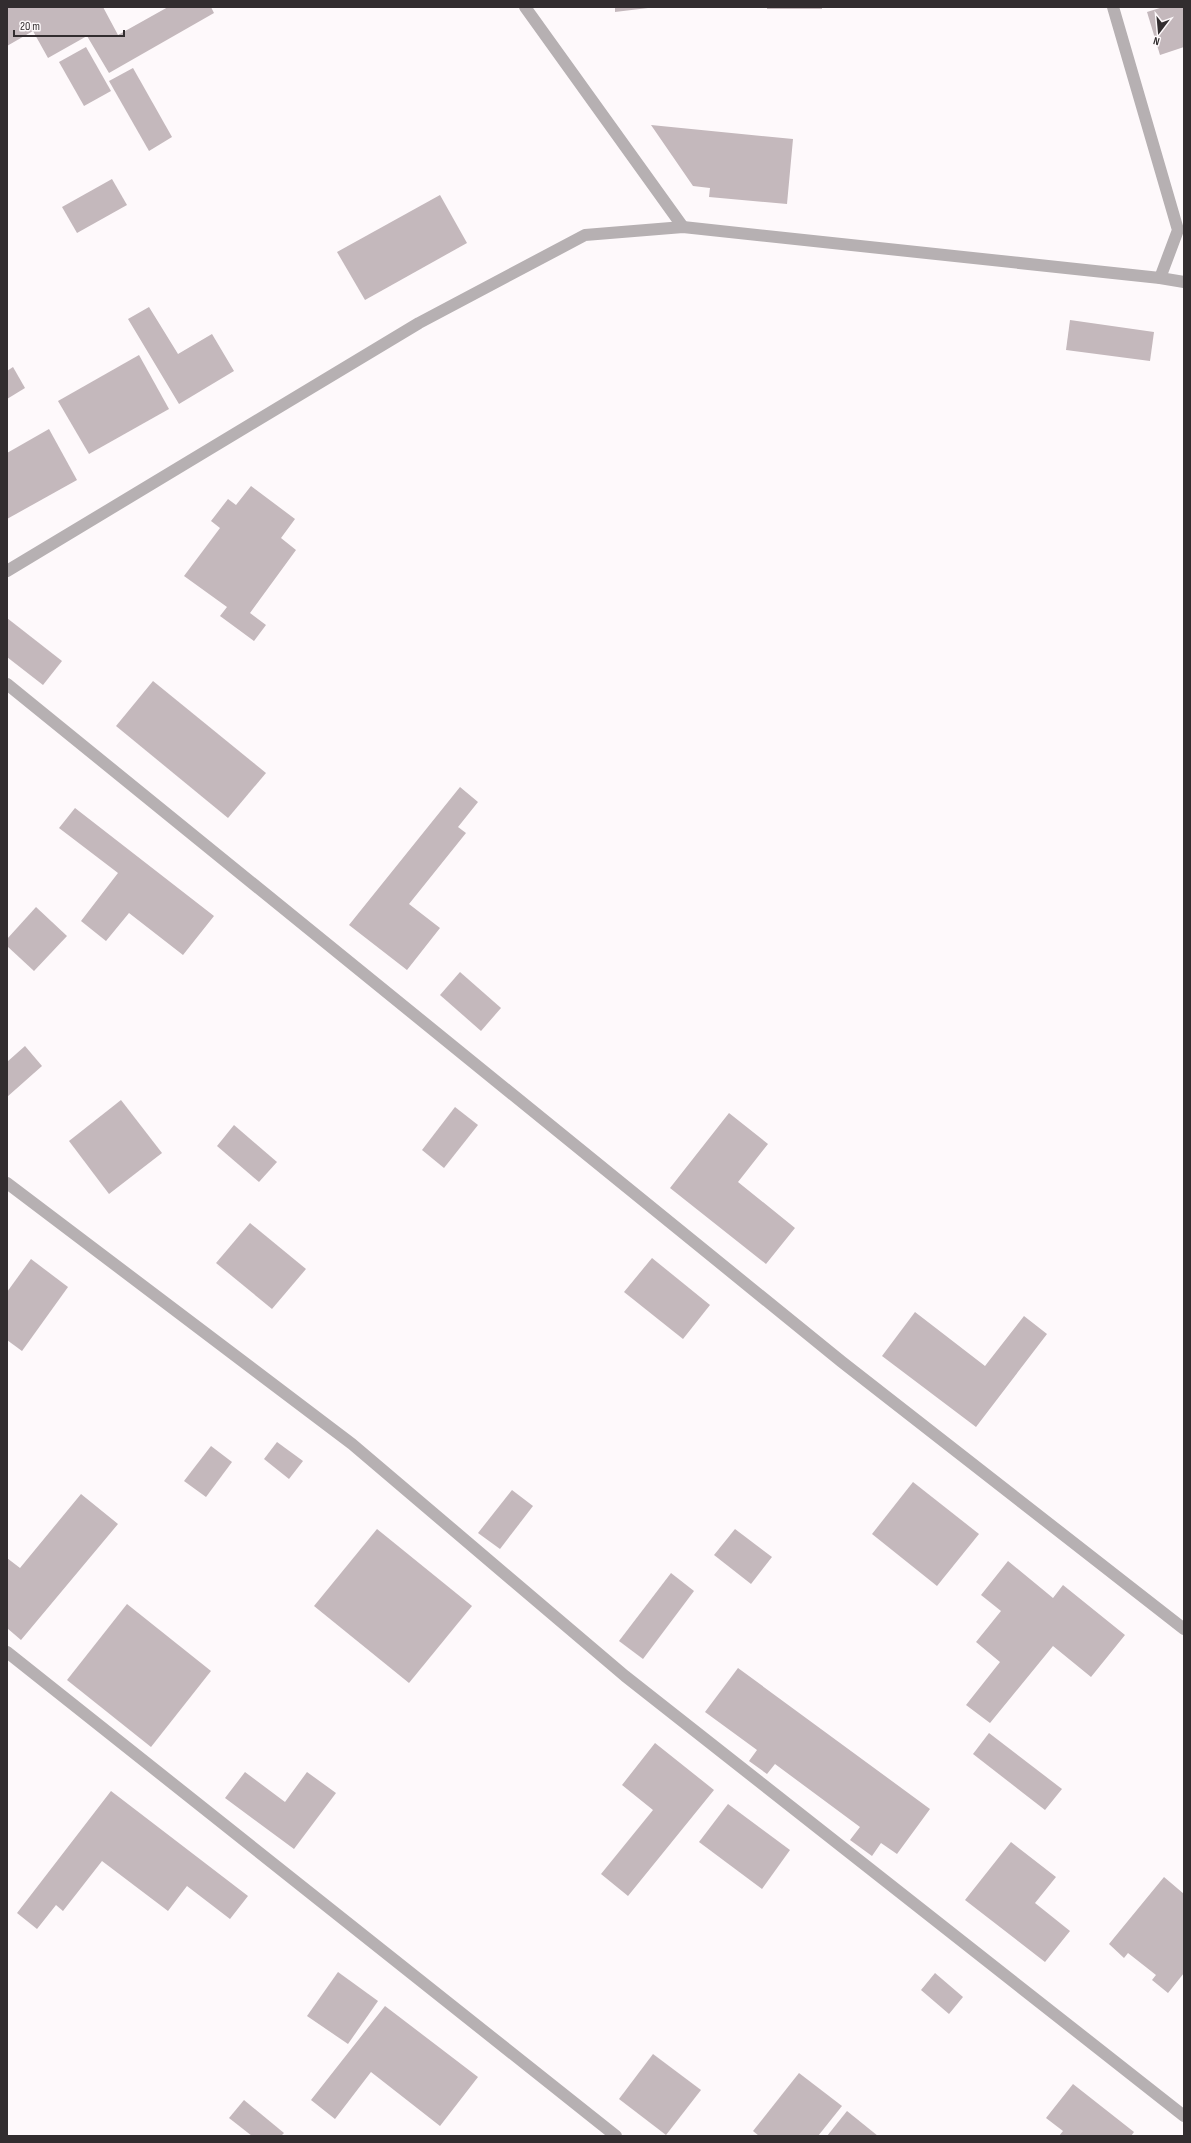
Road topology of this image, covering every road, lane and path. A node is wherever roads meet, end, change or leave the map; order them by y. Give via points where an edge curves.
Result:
1 (525, 7) edge
2 (1113, 7) edge
3 (683, 227) junction
4 (1160, 278) junction
5 (1184, 282) edge
6 (7, 571) edge
7 (7, 684) edge
8 (7, 1183) edge
9 (1184, 1630) edge
10 (7, 1652) edge
11 (1184, 2116) edge
12 (616, 2136) edge

1 - 3 street
2 - 4 street via 1178,230
3 - 4 street
3 - 6 street via 585,235 419,323
4 - 5 street
7 - 9 street via 842,1362
8 - 11 street via 352,1444 625,1676
10 - 12 street

